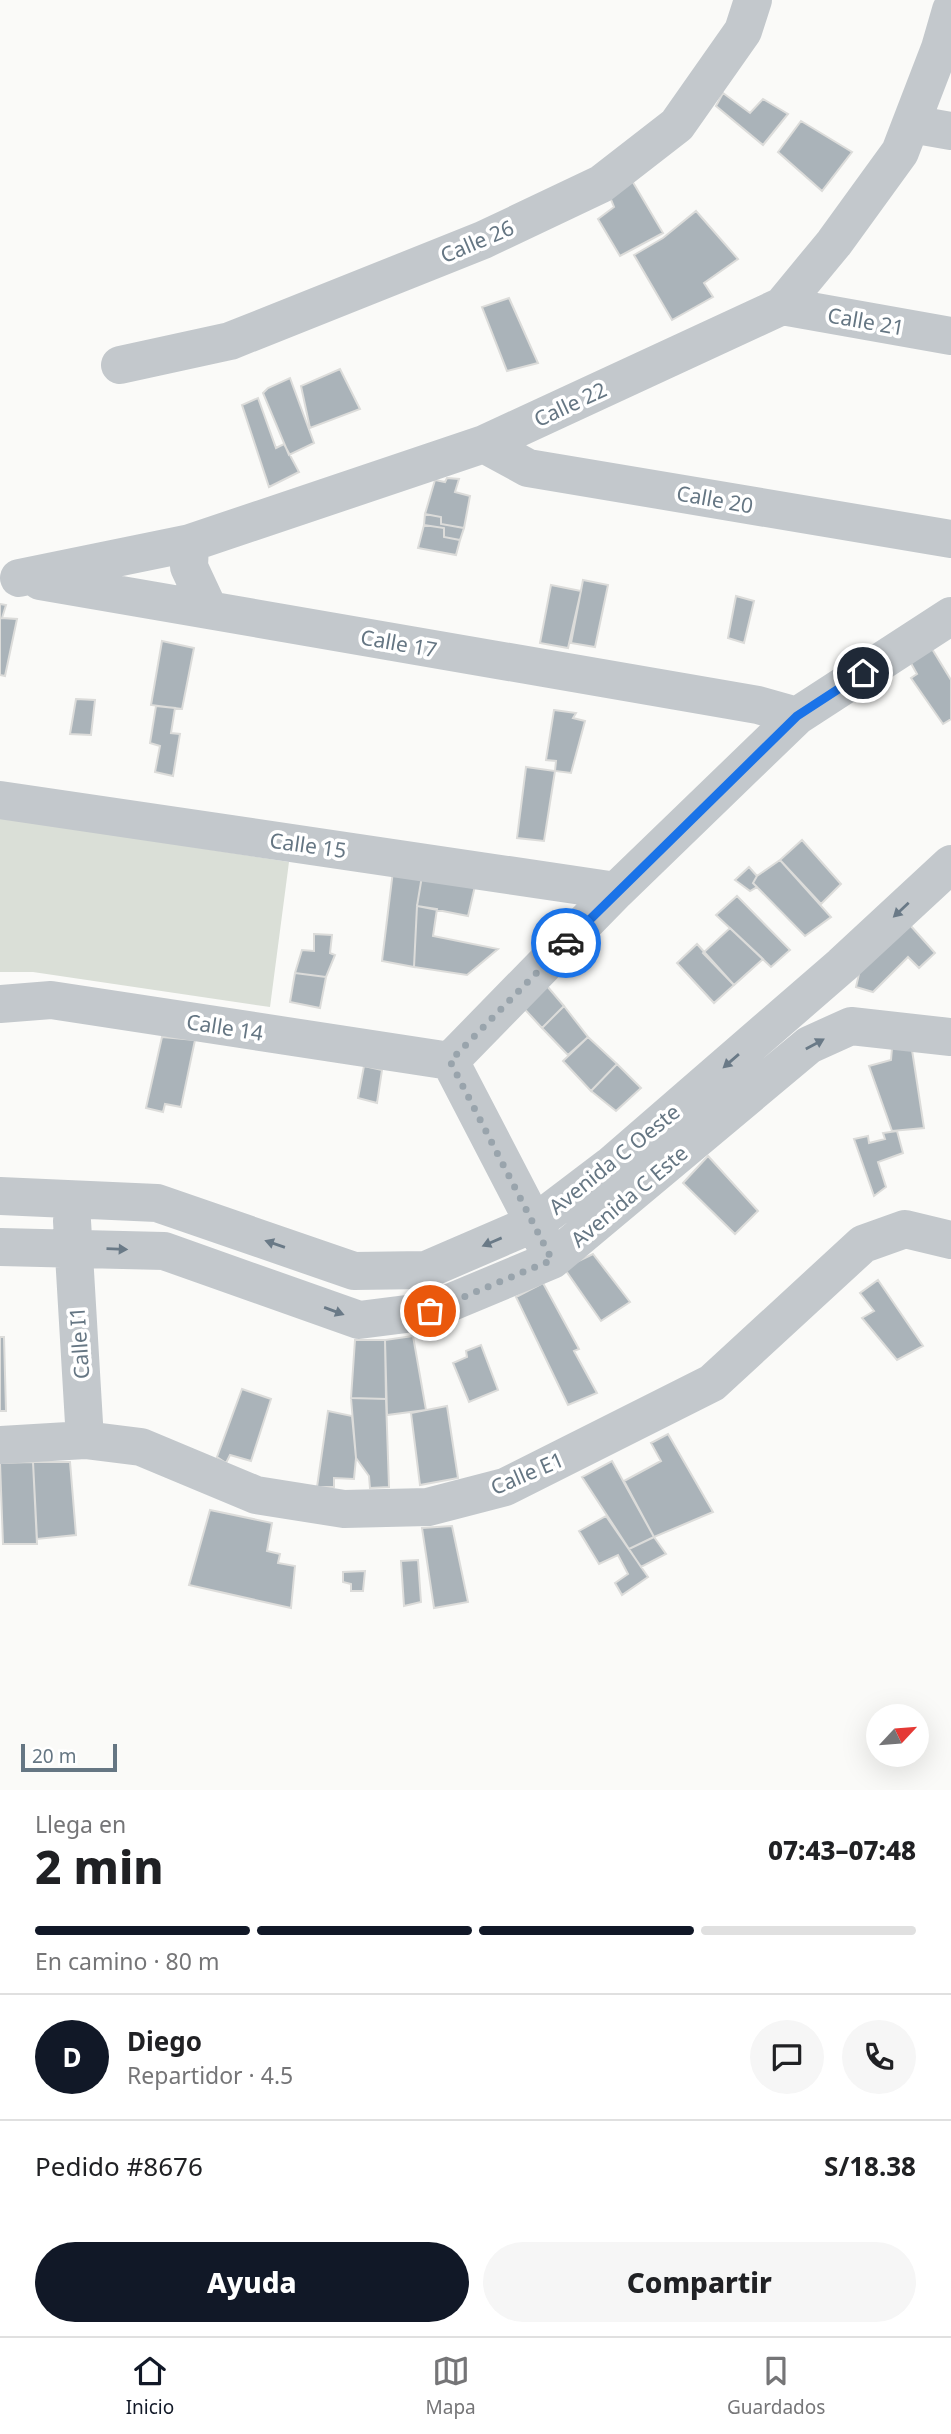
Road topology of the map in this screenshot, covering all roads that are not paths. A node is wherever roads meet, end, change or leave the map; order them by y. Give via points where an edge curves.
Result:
1 (753, 0) edge
2 (951, 10) edge
3 (911, 124) junction
4 (951, 131) edge
5 (782, 306) junction
6 (951, 336) edge
7 (120, 365) dead end
8 (484, 444) junction
9 (951, 539) edge
10 (190, 543) junction
11 (10, 576) edge
12 (209, 611) junction
13 (951, 616) edge
14 (797, 716) junction
15 (0, 800) edge
16 (951, 864) edge
17 (616, 891) junction
18 (0, 1004) edge
19 (951, 1037) edge
20 (450, 1061) junction
21 (0, 1196) edge
22 (71, 1198) junction
23 (535, 1223) junction
24 (951, 1240) edge
25 (0, 1247) edge
26 (73, 1247) junction
27 (552, 1260) junction
28 (85, 1440) junction
29 (0, 1445) edge

1 - 7 street, Calle 26 via 743,31 677,125 601,184 483,240 230,341
2 - 3 street, Calle 22
3 - 4 street
3 - 5 street, Calle 22 via 900,152
5 - 6 street, Calle 21
5 - 8 street, Calle 22
8 - 9 street, Calle 20 via 528,468
8 - 10 street, Calle 22
10 - 11 street, Calle 22
10 - 12 street via 190,567
11 - 12 street, Calle 17
12 - 14 street, Calle 17 via 758,705
13 - 14 street
14 - 17 street
15 - 17 street, Calle 15
16 -> 23 street, Avenida C Oeste via 610,1166
17 - 20 street
18 - 20 street, Calle 14 via 51,1000
27 -> 19 street, Avenida C Este via 809,1045 851,1026
20 - 23 street
21 - 22 street, Avenida C Oeste
23 -> 22 street, Avenida C Oeste via 426,1270 354,1271 157,1203
22 - 26 street, Calle I1
23 - 27 street
24 - 28 street, Calle E1 via 905,1229 863,1244 712,1383 505,1487 428,1507 344,1509 256,1495 141,1447
25 - 26 street, Avenida C Este
26 -> 27 street, Avenida C Este via 164,1251 359,1320 430,1311
26 - 28 street, Calle I1
28 - 29 street, Calle E1

